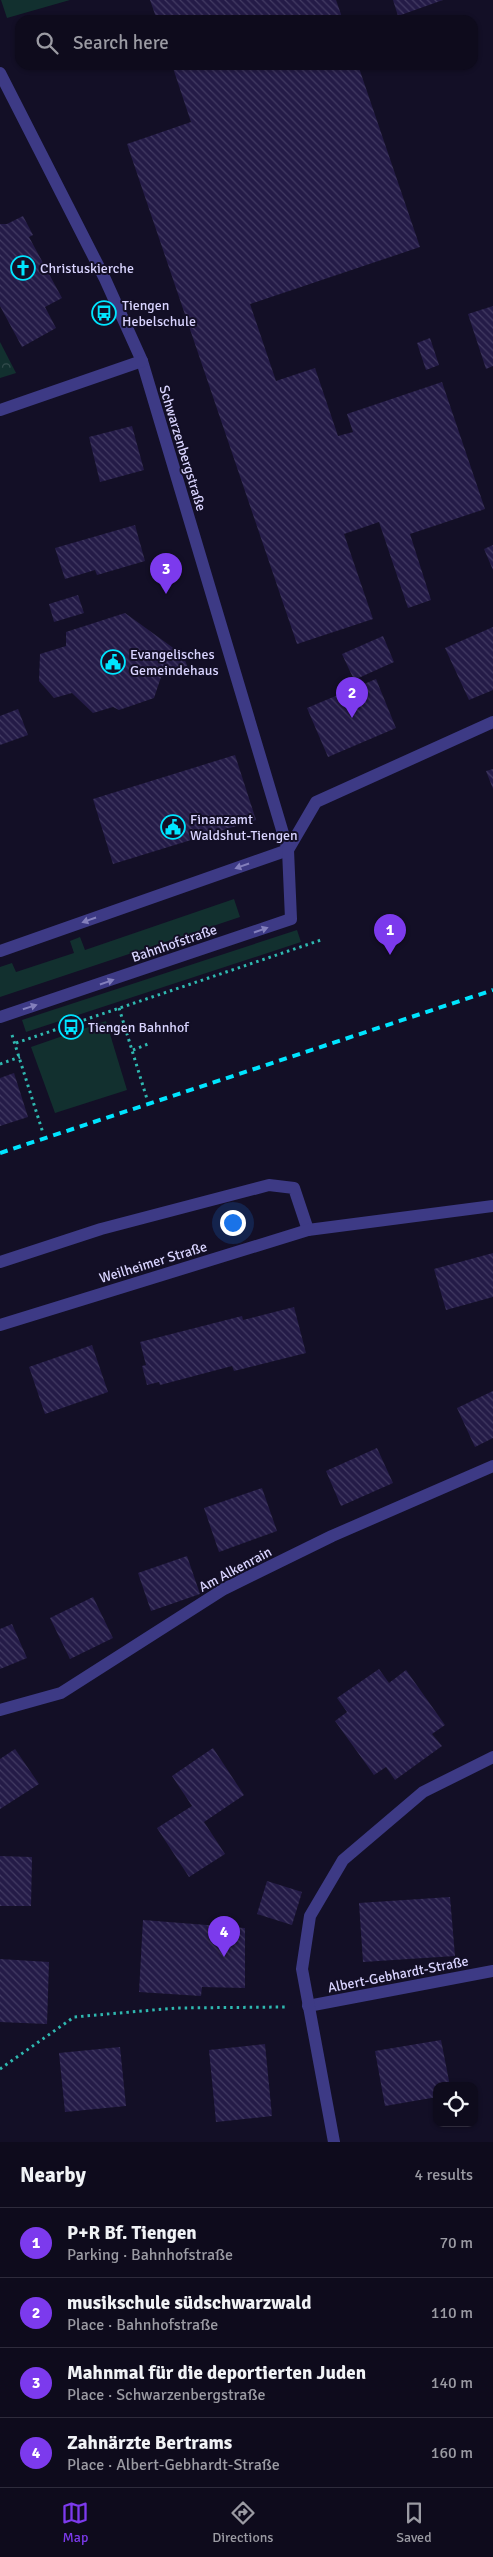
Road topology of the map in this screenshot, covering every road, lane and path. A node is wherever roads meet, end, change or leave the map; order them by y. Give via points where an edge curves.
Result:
1 (0, 73) edge
2 (142, 361) junction
3 (0, 410) edge
4 (493, 722) edge
5 (288, 850) junction
6 (322, 940) dead end
7 (0, 951) edge
8 (119, 1008) junction
9 (2, 1017) edge
10 (16, 1043) junction
11 (148, 1044) dead end
12 (132, 1050) junction
13 (20, 1057) junction
14 (0, 1064) edge
15 (147, 1098) dead end
16 (43, 1133) dead end
17 (493, 1206) edge
18 (308, 1230) junction
19 (0, 1262) edge
20 (0, 1325) edge
21 (493, 1466) edge
22 (0, 1710) edge
23 (493, 1757) edge
24 (493, 1971) edge
25 (308, 2006) junction
26 (0, 2068) edge
27 (334, 2142) edge

1 - 2 street, Schwarzenbergstraße via 105,279
2 - 3 street
2 - 5 street, Schwarzenbergstraße
4 - 5 street via 316,802
5 -> 7 street
9 -> 5 street, Bahnhofstraße via 291,919
6 - 8 path
8 - 10 path
8 - 12 path
9 - 10 path
10 - 13 path
11 - 12 path
12 - 15 path
13 - 14 path
13 - 16 path
17 - 18 street, Weilheimer Straße
18 - 19 street via 294,1188 269,1184 101,1229
18 - 20 street, Weilheimer Straße
21 - 22 street, Am Alkenrain via 332,1536 224,1589 61,1693
23 - 25 street via 423,1792 343,1860 310,1916 302,1969
24 - 25 street, Albert-Gebhardt-Straße
25 - 26 path via 176,2008 74,2017
25 - 27 street

